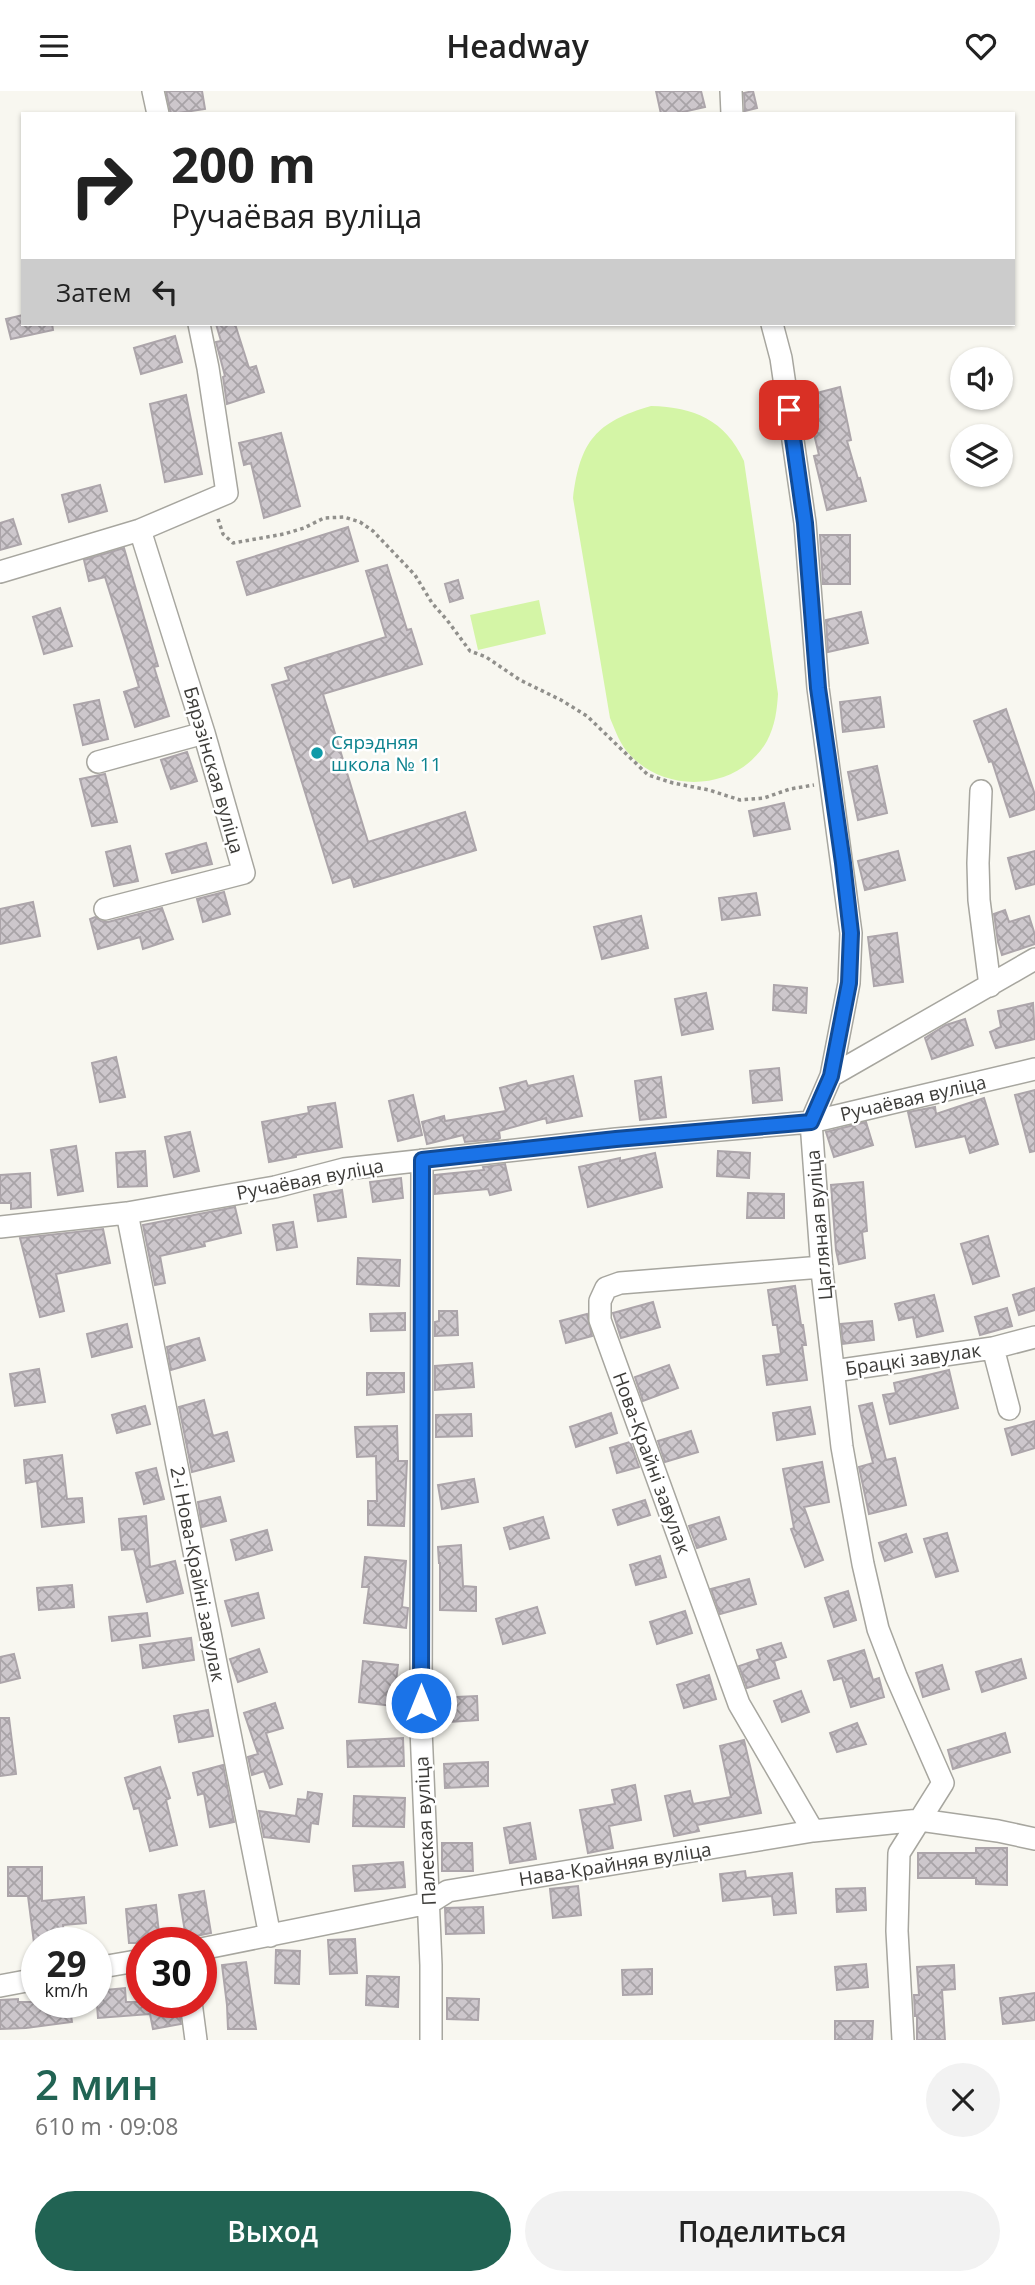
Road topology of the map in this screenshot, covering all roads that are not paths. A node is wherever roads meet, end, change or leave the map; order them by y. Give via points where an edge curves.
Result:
1 (153, 91) edge
2 (731, 91) edge
3 (158, 112) edge
4 (732, 112) edge
5 (199, 326) edge
6 (773, 326) edge
7 (140, 530) junction
8 (0, 572) edge
9 (204, 733) junction
10 (98, 762) dead end
11 (981, 791) dead end
12 (105, 909) dead end
13 (1035, 959) edge
14 (990, 986) junction
15 (1035, 1069) edge
16 (831, 1076) junction
17 (811, 1122) junction
18 (422, 1160) junction
19 (127, 1213) junction
20 (0, 1227) edge
21 (822, 1267) junction
22 (1035, 1337) edge
23 (993, 1348) junction
24 (834, 1371) junction
25 (1009, 1409) dead end
26 (920, 1820) junction
27 (813, 1831) junction
28 (1035, 1839) edge
29 (429, 1903) junction
30 (270, 1936) junction
31 (217, 1946) edge
32 (21, 1982) edge
33 (0, 1986) edge
34 (193, 2018) edge
35 (196, 2040) edge
36 (431, 2040) edge
37 (903, 2040) edge

1 - 3 street
2 - 4 street
5 - 7 street via 227,493
6 - 16 street, Цагляная вуліца via 803,511 818,688 848,910 849,983
7 - 8 street
7 - 9 street, Бярэзінская вуліца
9 - 10 street
9 - 12 street, Бярэзінская вуліца via 244,873
11 - 14 street via 979,900
13 - 14 street
14 - 16 street
15 - 17 street, Ручаёвая вуліца
16 - 17 street, Цагляная вуліца
17 - 18 street, Ручаёвая вуліца
17 - 21 street, Цагляная вуліца
18 - 19 street, Ручаёвая вуліца via 344,1170
18 - 29 street, Палеская вуліца via 421,1729
19 - 20 street, Ручаёвая вуліца
19 - 30 street, 2-і Нова-Крайні завулак
21 - 24 street, Цагляная вуліца
21 - 27 street, Нова-Крайні завулак via 620,1283 606,1288 600,1301 600,1320 739,1704
22 - 23 street, Брацкі завулак
23 - 24 street, Брацкі завулак
23 - 25 street, Брацкі завулак
24 - 26 street, Цагляная вуліца via 842,1447 878,1629 943,1783
26 - 27 street, Нава-Крайняя вуліца
26 - 28 street, Нава-Крайняя вуліца
26 - 37 street via 899,1853 897,1931
27 - 29 street, Нава-Крайняя вуліца via 448,1891
29 - 30 street, Нава-Крайняя вуліца
29 - 36 street, Палеская вуліца
30 - 31 street, Нава-Крайняя вуліца
32 - 33 street
34 - 35 street

